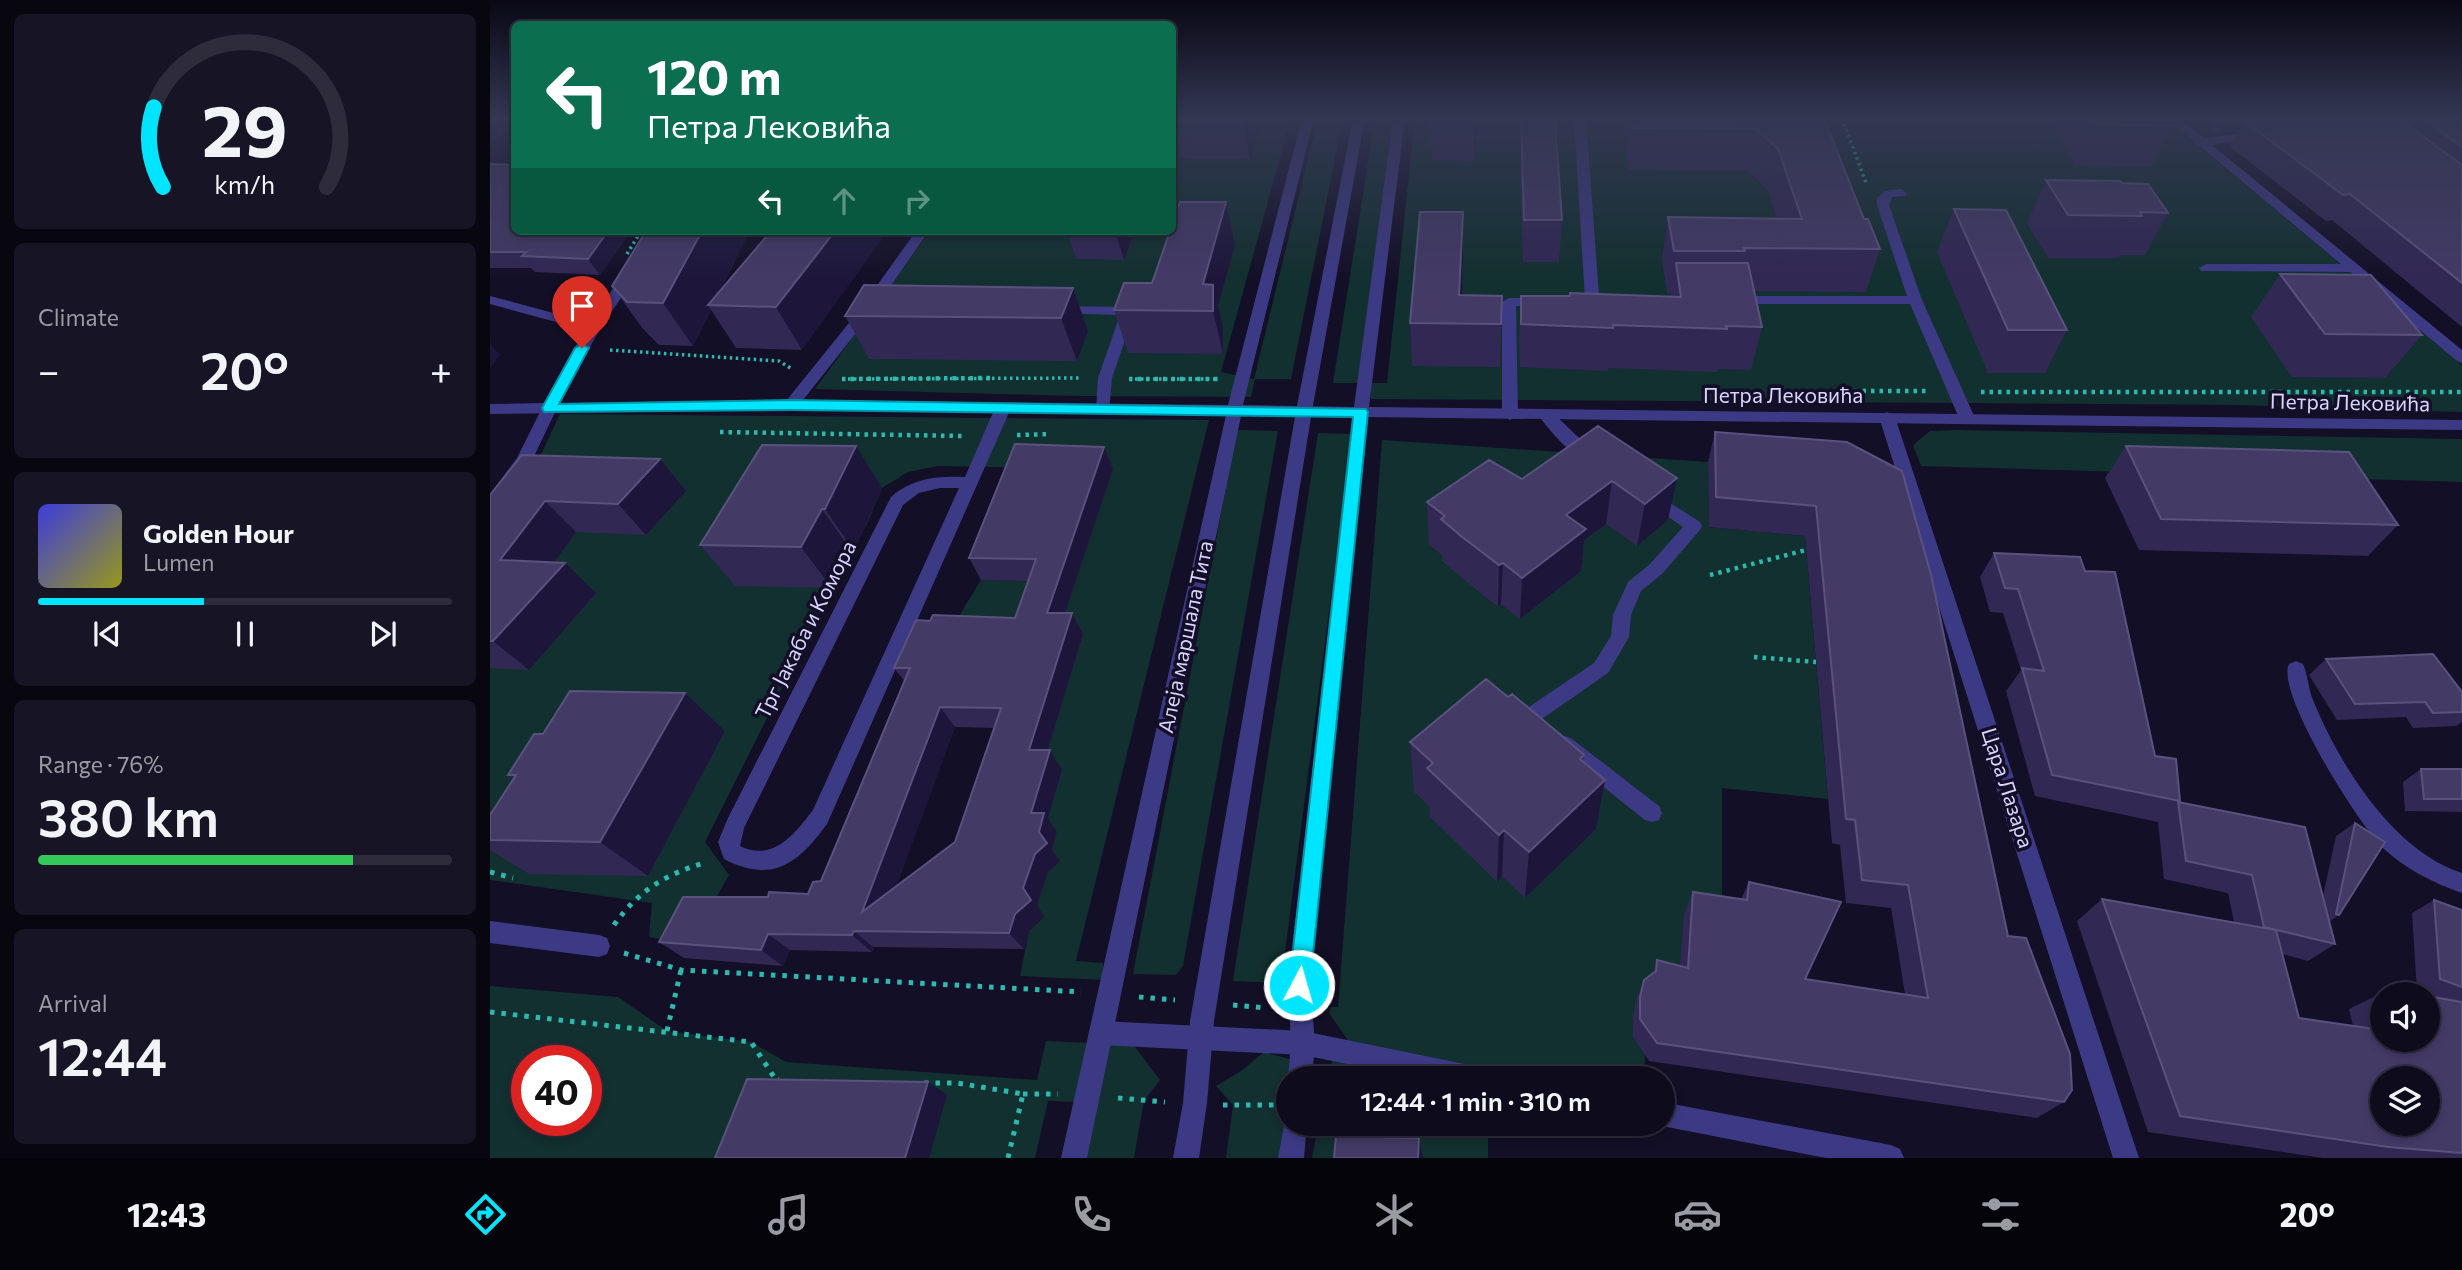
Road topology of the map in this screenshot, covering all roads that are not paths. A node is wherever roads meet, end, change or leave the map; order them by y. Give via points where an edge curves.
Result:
1 (1294, 172) edge
2 (1349, 172) edge
3 (1392, 172) edge
4 (1584, 172) edge
5 (2235, 172) edge
6 (1901, 193) dead end
7 (920, 235) edge
8 (638, 263) edge
9 (2206, 268) dead end
10 (2352, 268) junction
11 (490, 300) edge
12 (1592, 300) junction
13 (1620, 300) edge
14 (1715, 300) edge
15 (1915, 300) junction
16 (1045, 310) edge
17 (593, 328) junction
18 (2462, 358) edge
19 (791, 405) junction
20 (549, 408) junction
21 (1003, 408) junction
22 (490, 409) edge
23 (1104, 409) junction
24 (1235, 410) junction
25 (1304, 411) junction
26 (1361, 412) junction
27 (1510, 415) junction
28 (1547, 416) junction
29 (1887, 417) junction
30 (1967, 418) junction
31 (2462, 425) edge
32 (1611, 471) edge
33 (970, 482) junction
34 (1634, 486) edge
35 (490, 506) edge
36 (2296, 669) dead end
37 (1529, 717) junction
38 (1506, 733) edge
39 (1652, 813) dead end
40 (2462, 883) edge
41 (490, 932) edge
42 (599, 946) road end
43 (1101, 1033) junction
44 (1199, 1038) junction
45 (1303, 1043) junction
46 (1301, 1066) edge
47 (1415, 1066) edge
48 (1675, 1116) edge
49 (1294, 1136) edge
50 (1074, 1158) edge
51 (1186, 1158) edge
52 (1291, 1158) edge
53 (1891, 1158) edge
54 (2126, 1158) edge

1 - 24 street, Алеја маршала Тита
2 - 25 street
3 - 26 street
4 - 12 street
5 - 10 street
6 - 15 street via 1883,198
7 - 19 street via 872,311
8 - 17 street
9 - 10 street
10 - 18 street
11 - 17 street
12 - 13 street
12 - 27 street via 1509,302
14 - 15 street
15 - 30 street
16 - 23 street via 1128,311 1105,379
17 - 20 street
19 - 20 street, Петра Лековића
19 - 21 street, Петра Лековића
20 - 22 street, Петра Лековића
20 - 35 street via 524,461
21 - 23 street, Петра Лековића
21 - 33 street
23 - 24 street, Петра Лековића
24 - 25 street, Петра Лековића
24 - 43 street, Алеја маршала Тита
25 - 26 street, Петра Лековића
25 - 44 street
26 - 27 street, Петра Лековића
26 - 45 street via 1299,985
27 - 28 street, Петра Лековића
28 - 29 street, Петра Лековића
28 - 32 street via 1577,448
29 - 30 street, Петра Лековића
29 - 54 street, Цара Лазара
30 - 31 street, Петра Лековића
33 - 33 street, Трг Јакаба и Комора via 820,817 796,848 781,857 769,862 740,858 731,852 728,842 735,825 897,501 923,483
34 - 37 street via 1694,526 1634,587 1622,615 1620,637 1601,668
36 - 40 street via 2303,699 2341,776 2390,841 2443,877
37 - 38 street
37 - 39 street
41 - 42 street
43 - 44 street
43 - 50 street, Алеја маршала Тита
44 - 45 street
44 - 51 street
45 - 46 street
45 - 47 street
48 - 53 street
49 - 52 street

